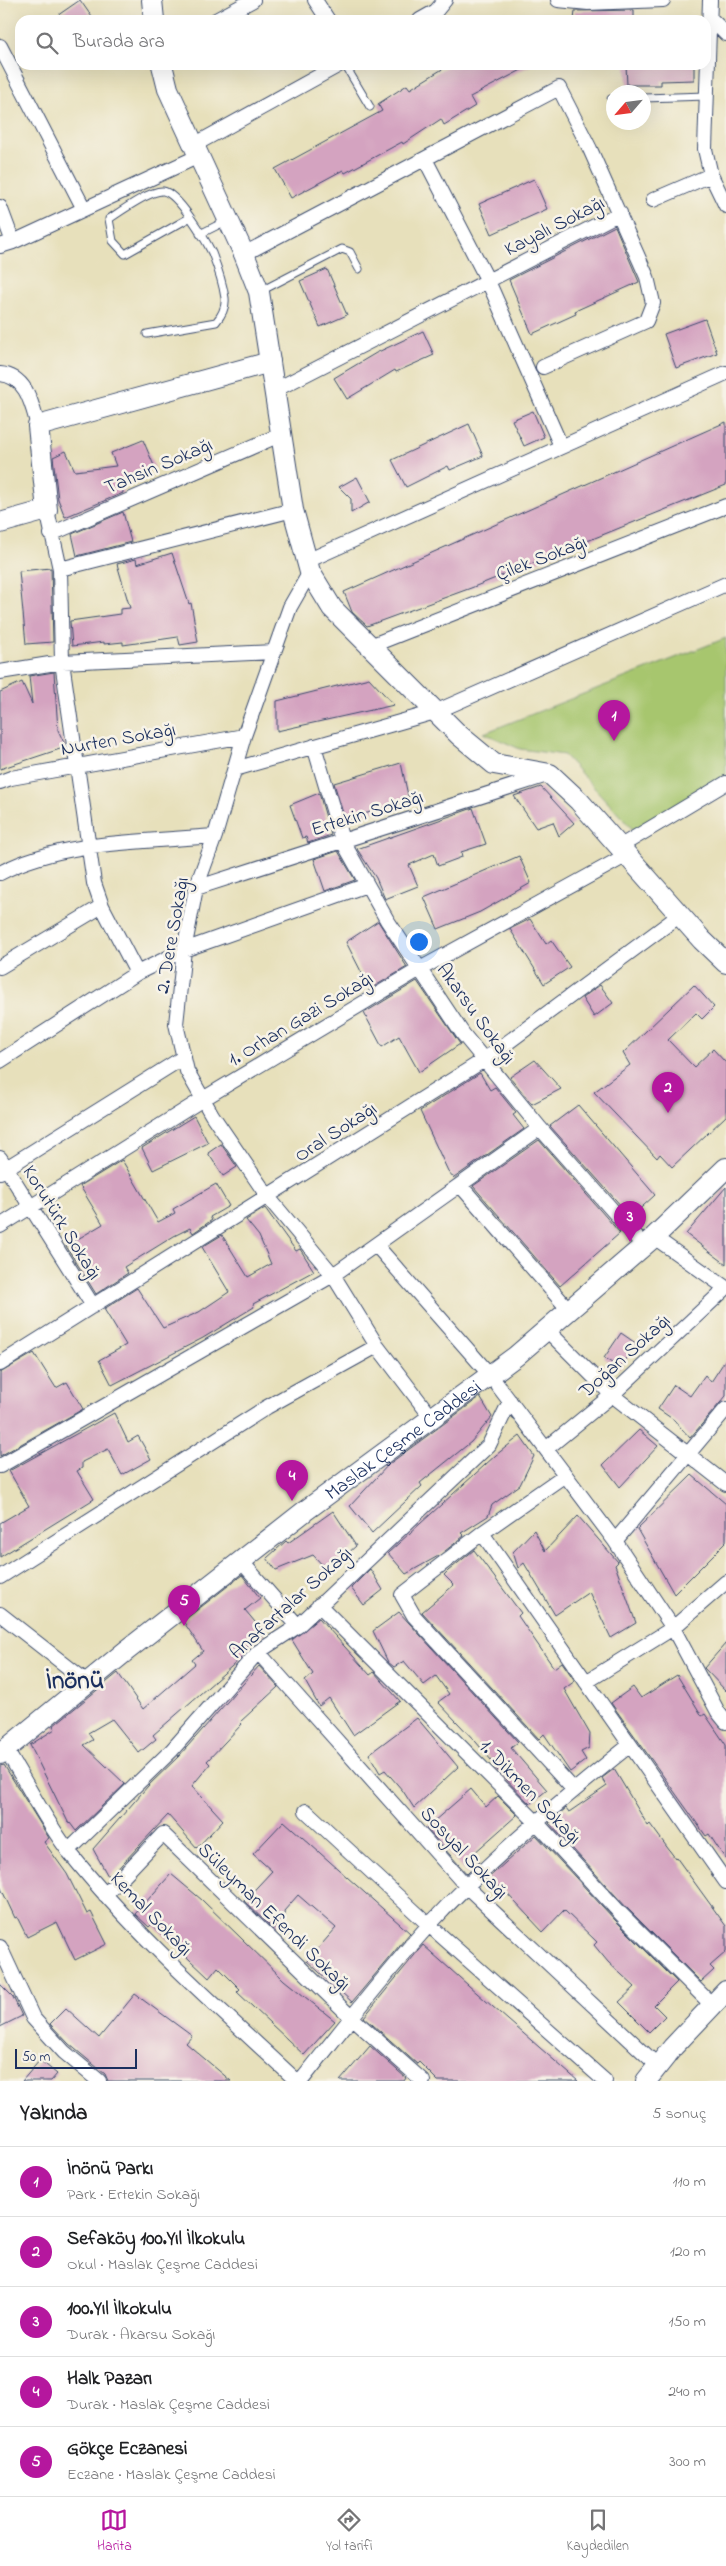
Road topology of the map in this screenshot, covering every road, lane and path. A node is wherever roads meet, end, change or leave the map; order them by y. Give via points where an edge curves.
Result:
1 (152, 0) edge
2 (253, 0) edge
3 (315, 0) edge
4 (445, 0) edge
5 (558, 0) edge
6 (663, 0) edge
7 (710, 0) edge
8 (154, 15) edge
9 (225, 15) edge
10 (325, 15) edge
11 (430, 15) edge
12 (710, 15) edge
13 (711, 19) edge
14 (726, 34) edge
15 (1, 53) edge
16 (163, 70) edge
17 (331, 70) edge
18 (348, 70) edge
19 (708, 70) edge
20 (707, 96) junction
21 (651, 98) edge
22 (370, 107) dead end
23 (196, 151) junction
24 (426, 158) junction
25 (711, 175) junction
26 (653, 200) dead end
27 (726, 206) edge
28 (0, 207) edge
29 (84, 209) junction
30 (620, 213) junction
31 (189, 218) junction
32 (228, 220) junction
33 (200, 234) junction
34 (6, 244) edge
35 (244, 254) junction
36 (359, 269) dead end
37 (488, 281) junction
38 (258, 292) junction
39 (147, 334) dead end
40 (270, 362) junction
41 (543, 367) dead end
42 (726, 373) edge
43 (0, 374) edge
44 (273, 391) junction
45 (38, 426) junction
46 (282, 434) junction
47 (561, 446) junction
48 (726, 506) edge
49 (47, 510) junction
50 (293, 510) junction
51 (0, 523) edge
52 (51, 534) junction
53 (309, 566) junction
54 (60, 569) junction
55 (726, 584) edge
56 (370, 646) junction
57 (274, 652) junction
58 (62, 662) junction
59 (0, 672) edge
60 (436, 712) junction
61 (244, 736) junction
62 (314, 746) junction
63 (77, 765) junction
64 (235, 769) junction
65 (550, 774) junction
66 (0, 782) edge
67 (726, 784) edge
68 (215, 836) junction
69 (342, 840) junction
70 (89, 847) junction
71 (623, 851) junction
72 (0, 873) edge
73 (367, 885) junction
74 (196, 888) junction
75 (102, 906) junction
76 (680, 915) junction
77 (184, 950) junction
78 (726, 963) edge
79 (0, 967) edge
80 (420, 969) junction
81 (137, 973) junction
82 (184, 1057) junction
83 (484, 1060) junction
84 (0, 1061) edge
85 (203, 1099) junction
86 (540, 1128) junction
87 (2, 1167) edge
88 (726, 1168) edge
89 (460, 1185) junction
90 (268, 1197) junction
91 (31, 1208) junction
92 (0, 1226) edge
93 (649, 1242) junction
94 (376, 1245) junction
95 (333, 1276) junction
96 (726, 1288) edge
97 (93, 1306) junction
98 (569, 1310) junction
99 (547, 1330) junction
100 (377, 1346) junction
101 (0, 1364) edge
102 (490, 1375) junction
103 (612, 1395) junction
104 (510, 1401) junction
105 (726, 1409) edge
106 (432, 1418) junction
107 (546, 1449) junction
108 (690, 1454) junction
109 (0, 1466) edge
110 (565, 1475) junction
111 (726, 1484) edge
112 (482, 1533) junction
113 (615, 1540) junction
114 (241, 1561) junction
115 (0, 1576) edge
116 (726, 1582) edge
117 (319, 1605) junction
118 (0, 1614) edge
119 (298, 1626) junction
120 (673, 1628) junction
121 (258, 1652) junction
122 (87, 1682) junction
123 (586, 1682) junction
124 (723, 1714) edge
125 (630, 1745) junction
126 (3, 1752) edge
127 (574, 1790) junction
128 (306, 1810) dead end
129 (536, 1822) junction
130 (68, 1850) junction
131 (726, 1882) edge
132 (468, 1888) junction
133 (105, 1895) junction
134 (429, 1925) junction
135 (0, 1947) edge
136 (726, 1991) edge
137 (712, 2006) junction
138 (351, 2017) junction
139 (652, 2074) edge
140 (99, 2081) edge
141 (297, 2081) edge
142 (301, 2081) edge
143 (424, 2081) edge
144 (605, 2081) edge

1 - 8 street
2 - 9 street
3 - 10 street
4 - 11 street
5 - 6 street via 588,3
7 - 12 street
13 - 14 street
15 - 29 street
16 - 23 street via 168,89
17 - 23 street
18 - 22 lane
19 - 20 street
20 - 21 lane
20 - 25 street via 705,149
23 - 29 street
23 - 32 street
24 - 30 street via 559,88
24 - 35 street
24 - 37 street, Kayalı Sokağı
25 - 26 street
25 - 27 street
28 - 34 street
29 - 34 street
30 - 37 street, Kayalı Sokağı
30 - 41 street, Kayalı Sokağı via 650,286 653,303 650,316 646,321
31 - 31 lane via 174,196 158,191 109,218 109,226 113,241 125,254
31 - 33 lane
32 - 33 lane
32 - 35 street
33 - 39 lane via 212,254 225,297 222,315 216,322
35 - 38 street
36 - 38 lane via 350,252 342,249
37 - 44 street, Kayalı Sokağı
37 - 47 street
38 - 40 street
40 - 44 street
40 - 45 street
42 - 47 street
43 - 45 street via 17,379 29,395
44 - 46 street
45 - 49 street
46 - 50 street
46 - 52 street, Tahsin Sokağı
47 - 53 street
48 - 56 street, Çilek Sokağı
49 - 51 street
49 - 52 street
50 - 53 street
50 - 54 street
52 - 54 street
53 - 56 street via 332,608
53 - 57 street, 2. Dere Sokağı
54 - 58 street
55 - 60 street
56 - 60 street
57 - 58 street
57 - 61 street, 2. Dere Sokağı
58 - 59 street
58 - 63 street
60 - 62 street
60 - 65 street via 494,764
61 - 63 street, Nurten Sokağı
61 - 64 street, 2. Dere Sokağı
62 - 64 street
62 - 69 street, Akarsu Sokağı
63 - 66 street, Nurten Sokağı
63 - 70 street
64 - 68 street, 2. Dere Sokağı
65 - 69 street, Ertekin Sokağı
65 - 71 street
67 - 71 street, 1. Orhan Gazi Sokağı
68 - 70 street
68 - 74 street, 2. Dere Sokağı
69 - 73 street, Akarsu Sokağı
69 - 74 street, Ertekin Sokağı
70 - 72 street via 42,856
70 - 75 street via 94,883
71 - 76 street
71 - 80 street, 1. Orhan Gazi Sokağı
73 - 77 street
73 - 80 street, Akarsu Sokağı
74 - 77 street, 2. Dere Sokağı
75 - 79 street
75 - 81 street
76 - 78 street
76 - 83 street, Oral Sokağı
77 - 81 street
77 - 82 street, 2. Dere Sokağı via 176,1024
80 - 83 street, Akarsu Sokağı via 462,1034
80 - 85 street, 1. Orhan Gazi Sokağı
81 - 84 street
82 - 85 street, 2. Dere Sokağı via 186,1071
82 - 87 street
83 - 86 street, Akarsu Sokağı
83 - 90 street, Oral Sokağı
85 - 90 street, 2. Dere Sokağı
85 - 91 street, 1. Orhan Gazi Sokağı
86 - 89 street
86 - 93 street, Akarsu Sokağı
87 - 91 street, Korutürk Sokağı
88 - 93 street, Maslak Çeşme Caddesi
89 - 94 street
89 - 98 street
90 - 95 street, 2. Dere Sokağı
90 - 97 street, Oral Sokağı
91 - 92 street, 1. Orhan Gazi Sokağı
91 - 97 street, Korutürk Sokağı
93 - 96 street, Akarsu Sokağı
93 - 98 street, Maslak Çeşme Caddesi
94 - 95 street
94 - 102 street
95 - 100 street, 2. Dere Sokağı
95 - 109 street
96 - 103 street, Doğan Sokağı
97 - 101 street, Oral Sokağı
98 - 99 street, Maslak Çeşme Caddesi
99 - 102 street, Maslak Çeşme Caddesi
99 - 103 street
100 - 106 street, 2. Dere Sokağı
100 - 115 street via 267,1407
102 - 104 street
102 - 106 street, Maslak Çeşme Caddesi
103 - 107 street, Doğan Sokağı
103 - 108 street
104 - 107 street
104 - 117 street, Anafartalar Sokağı via 489,1445
105 - 108 street
106 - 114 street, Maslak Çeşme Caddesi
107 - 110 street
108 - 111 street
108 - 113 street
110 - 112 street
110 - 113 street
112 - 123 street
112 - 127 street via 402,1595 414,1616
113 - 120 street
114 - 119 street
114 - 122 street, Maslak Çeşme Caddesi
116 - 120 street
117 - 119 street, Anafartalar Sokağı
117 - 129 street, 1. Dikmen Sokağı
118 - 122 street
119 - 121 street, Anafartalar Sokağı
120 - 123 street
120 - 124 street
121 - 130 street, Anafartalar Sokağı via 172,1750
121 - 132 street, Sosyal Sokağı
122 - 126 street, Maslak Çeşme Caddesi
123 - 125 street
125 - 127 street
125 - 131 street
126 - 130 street, Kemal Sokağı
127 - 129 street
128 - 134 street
129 - 132 street
129 - 137 street, 1. Dikmen Sokağı
130 - 133 street, Kemal Sokağı
132 - 134 street
132 - 139 street, Sosyal Sokağı
133 - 138 street, Süleyman Efendi Sokağı via 163,1834
133 - 141 street, Kemal Sokağı via 161,1953
134 - 138 street
134 - 144 street
135 - 140 street via 33,2018 64,2052
136 - 137 street
137 - 139 street
138 - 142 street
138 - 143 street, Süleyman Efendi Sokağı

